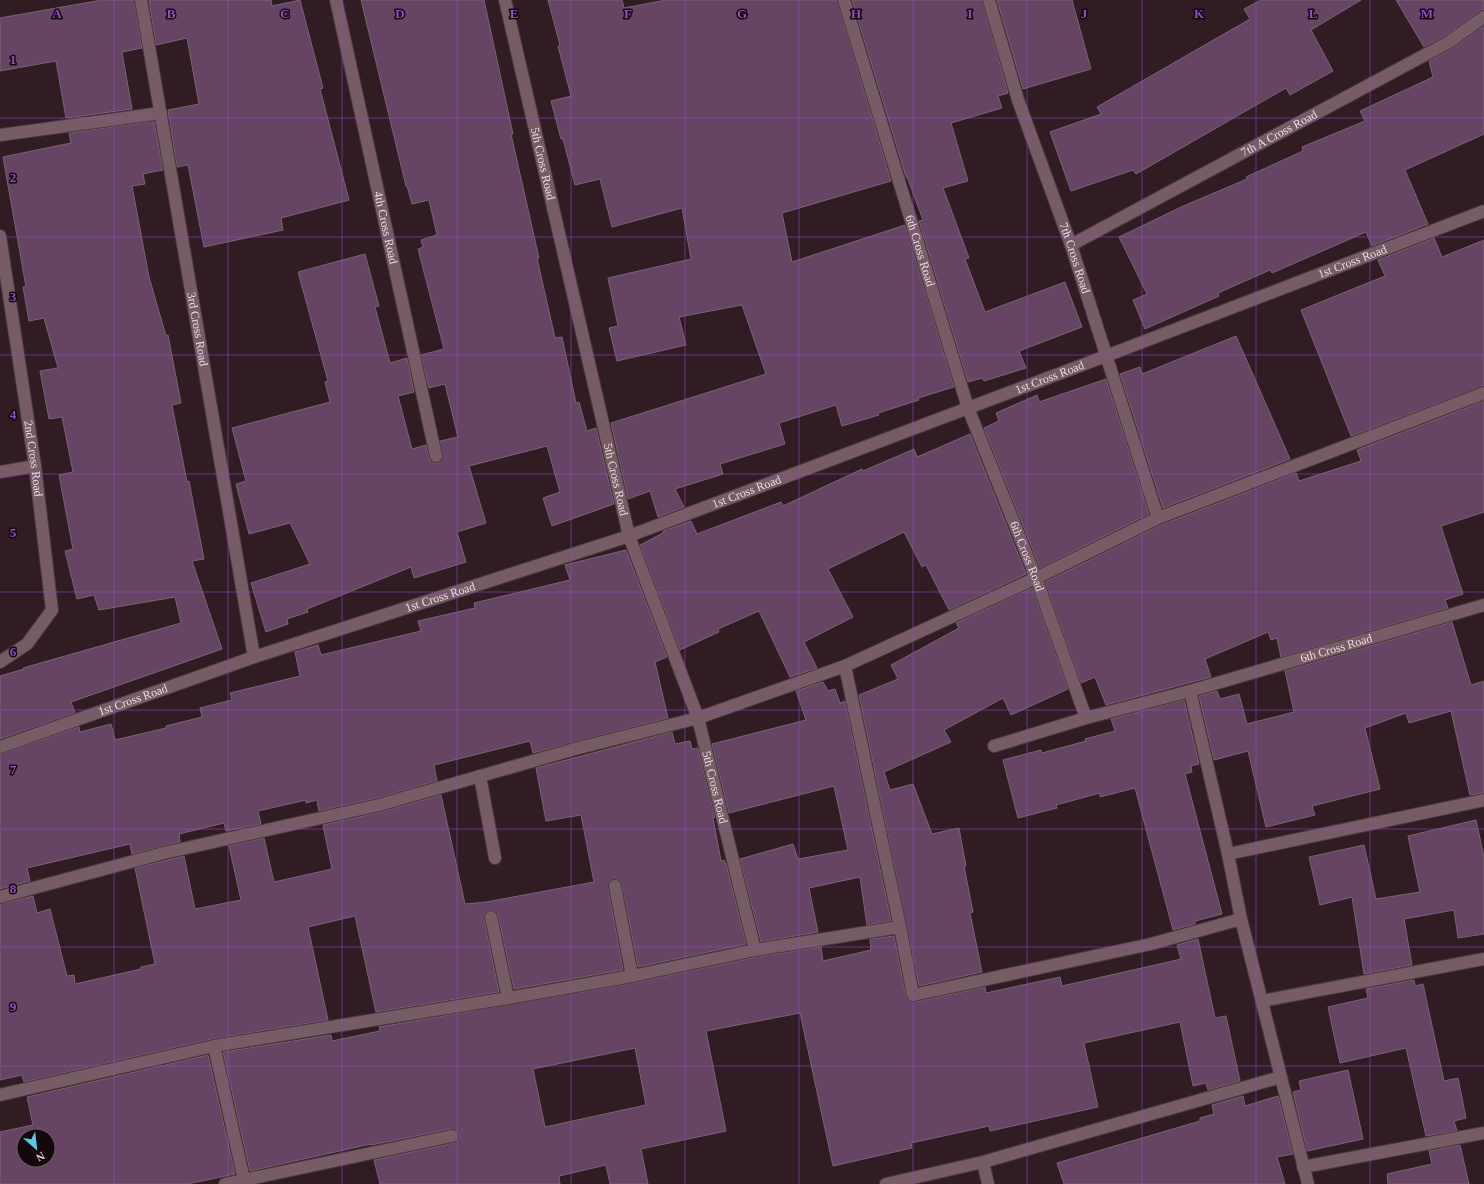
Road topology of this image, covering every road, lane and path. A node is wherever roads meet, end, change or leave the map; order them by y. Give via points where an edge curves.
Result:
1 (142, 0) edge
2 (336, 0) edge
3 (505, 0) edge
4 (844, 0) edge
5 (989, 0) edge
6 (1484, 17) edge
7 (161, 113) junction
8 (0, 135) edge
9 (1484, 212) edge
10 (0, 236) edge
11 (1071, 245) junction
12 (4, 287) edge
13 (1106, 356) junction
14 (1484, 393) edge
15 (968, 408) junction
16 (436, 456) dead end
17 (35, 466) junction
18 (0, 472) edge
19 (1158, 518) junction
20 (629, 536) junction
21 (1036, 578) junction
22 (1484, 605) edge
23 (254, 657) junction
24 (0, 662) edge
25 (845, 666) junction
26 (1190, 691) junction
27 (698, 718) junction
28 (1086, 718) junction
29 (994, 746) dead end
30 (0, 747) edge
31 (480, 776) junction
32 (1484, 800) edge
33 (1228, 854) junction
34 (495, 858) dead end
35 (615, 886) dead end
36 (0, 897) edge
37 (491, 917) dead end
38 (1241, 919) junction
39 (900, 927) junction
40 (755, 950) junction
41 (1484, 959) edge
42 (632, 976) junction
43 (508, 998) junction
44 (1262, 1001) junction
45 (214, 1046) junction
46 (1281, 1077) junction
47 (0, 1095) edge
48 (1484, 1133) edge
49 (452, 1136) dead end
50 (983, 1162) junction
51 (1303, 1167) junction
52 (244, 1182) edge
53 (225, 1184) edge
54 (886, 1184) edge
55 (988, 1184) edge
56 (1308, 1184) edge

1 - 7 street, 3rd Cross Road
2 - 16 street, 4th Cross Road
3 - 20 street, 5th Cross Road
4 - 15 street, 6th Cross Road
5 - 11 street, 7th Cross Road via 1018,100
6 - 11 street, 7th A Cross Road via 1449,42
7 - 8 street
7 - 23 street, 3rd Cross Road
9 - 13 street, 1st Cross Road
10 - 12 street, 2nd Cross Road
11 - 13 street, 7th Cross Road
12 - 17 street, 2nd Cross Road
13 - 15 street, 1st Cross Road
13 - 19 street, 7th Cross Road
14 - 19 street
15 - 20 street, 1st Cross Road
15 - 21 street, 6th Cross Road
17 - 18 street
17 - 24 street, 2nd Cross Road via 52,610 27,644
19 - 21 street
20 - 23 street, 1st Cross Road
20 - 27 street, 5th Cross Road
21 - 25 street
21 - 28 street, 6th Cross Road
22 - 26 street, 6th Cross Road
23 - 30 street, 1st Cross Road
25 - 27 street
25 - 39 street
26 - 28 street, 6th Cross Road
26 - 33 street
27 - 31 street
27 - 40 street, 5th Cross Road
28 - 29 street
31 - 34 street
31 - 36 street via 379,805 164,853
32 - 33 street
33 - 38 street
35 - 42 street
37 - 43 street
38 - 39 street via 1151,944 913,995
38 - 44 street
39 - 40 street
40 - 42 street
41 - 44 street
42 - 43 street
43 - 45 street
44 - 46 street
45 - 47 street
45 - 52 street
46 - 50 street
46 - 51 street
48 - 51 street
49 - 52 street
50 - 54 street
50 - 55 street
51 - 56 street
52 - 53 street

